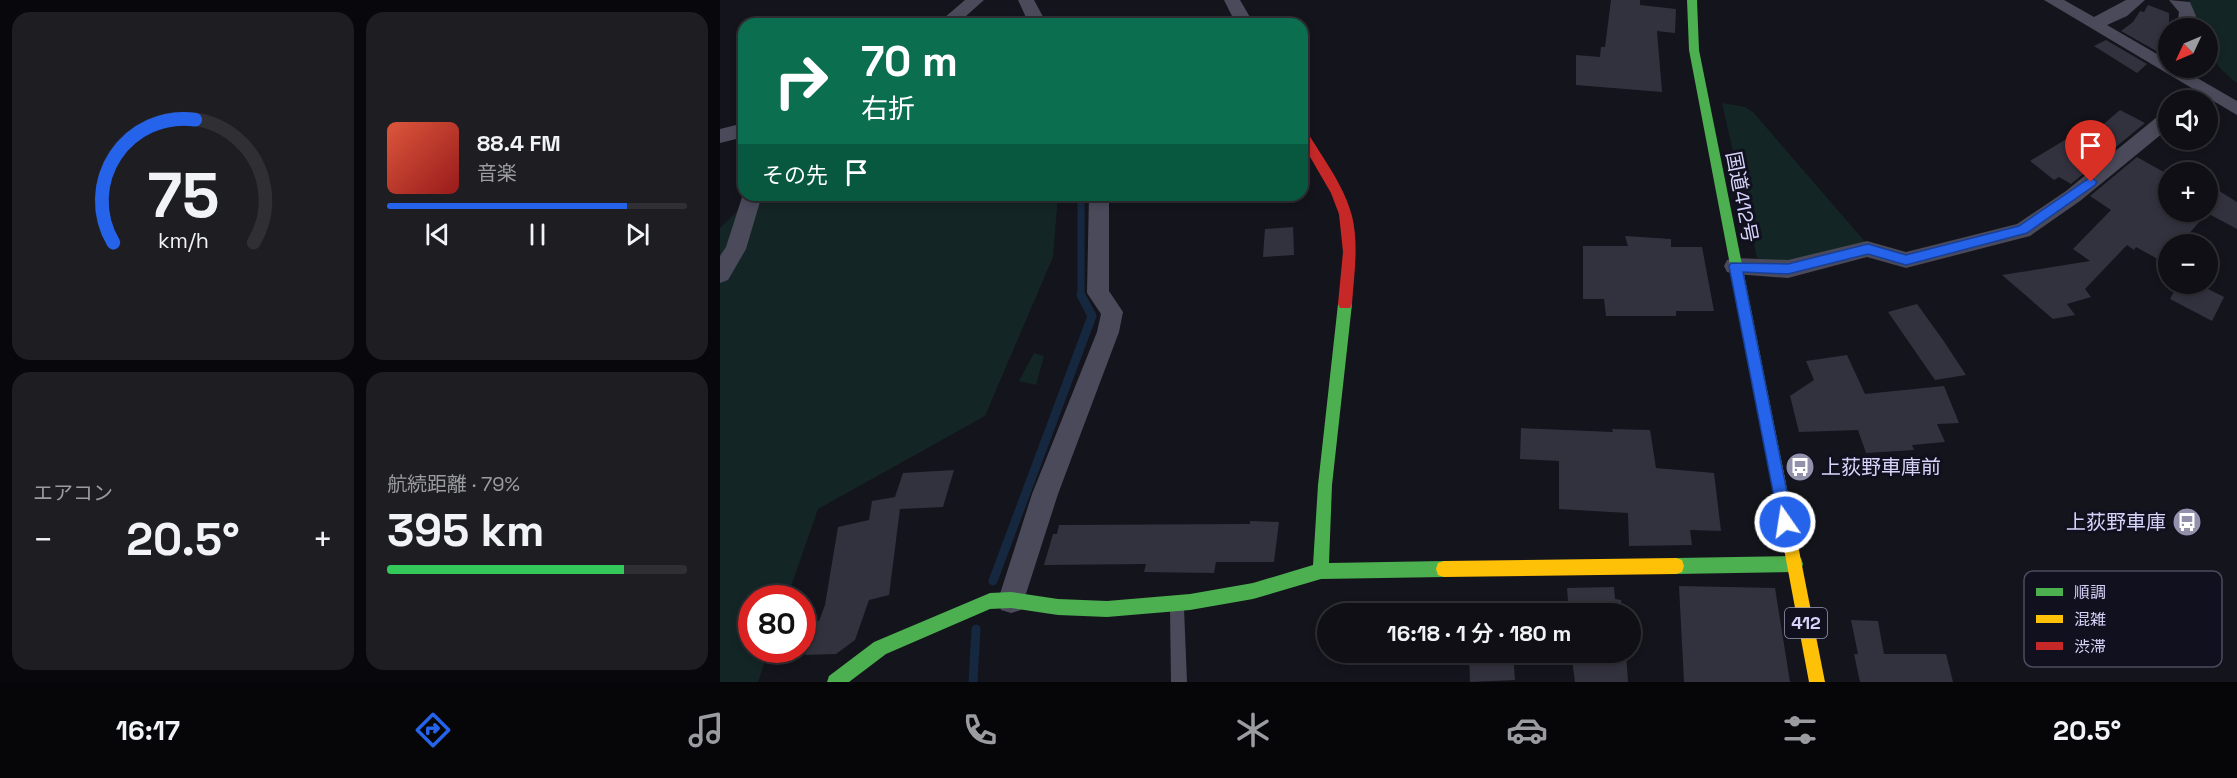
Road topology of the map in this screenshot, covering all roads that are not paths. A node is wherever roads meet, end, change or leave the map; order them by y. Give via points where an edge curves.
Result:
1 (976, 0) edge
2 (1026, 0) edge
3 (1232, 0) edge
4 (1692, 0) edge
5 (2052, 0) edge
6 (2137, 0) edge
7 (2177, 0) edge
8 (954, 18) edge
9 (1035, 18) edge
10 (1242, 18) edge
11 (2189, 18) edge
12 (2093, 24) junction
13 (2158, 57) edge
14 (2180, 78) edge
15 (2190, 90) edge
16 (2218, 102) edge
17 (2237, 109) edge
18 (2158, 127) edge
19 (738, 132) edge
20 (720, 136) edge
21 (1308, 144) edge
22 (750, 201) edge
23 (1098, 201) edge
24 (1735, 266) junction
25 (720, 274) edge
26 (1796, 564) junction
27 (1321, 571) junction
28 (1011, 600) junction
29 (1177, 603) junction
30 (835, 682) edge
31 (1179, 682) edge
32 (1817, 682) edge

1 - 8 street
2 - 9 street
3 - 10 street
4 - 24 main road, 国道412号 / 412 via 1694,50
5 - 12 street
6 - 12 street
7 - 11 street via 2185,6
12 - 13 street
14 - 15 street
16 - 17 street
18 - 24 street via 2073,196 2023,230 1906,260 1868,249 1788,269
19 - 20 street
21 - 27 main road via 1346,215 1349,262 1325,485
22 - 25 street via 736,249
23 - 28 street via 1098,292 1112,312 1108,332 1045,494
24 - 26 main road, 国道412号 / 412 via 1780,501
26 - 27 main road
26 - 32 main road, 国道412号 / 412
27 - 29 main road via 1253,591
28 - 29 main road via 1107,609
28 - 30 main road via 990,601 880,648
29 - 31 lane

